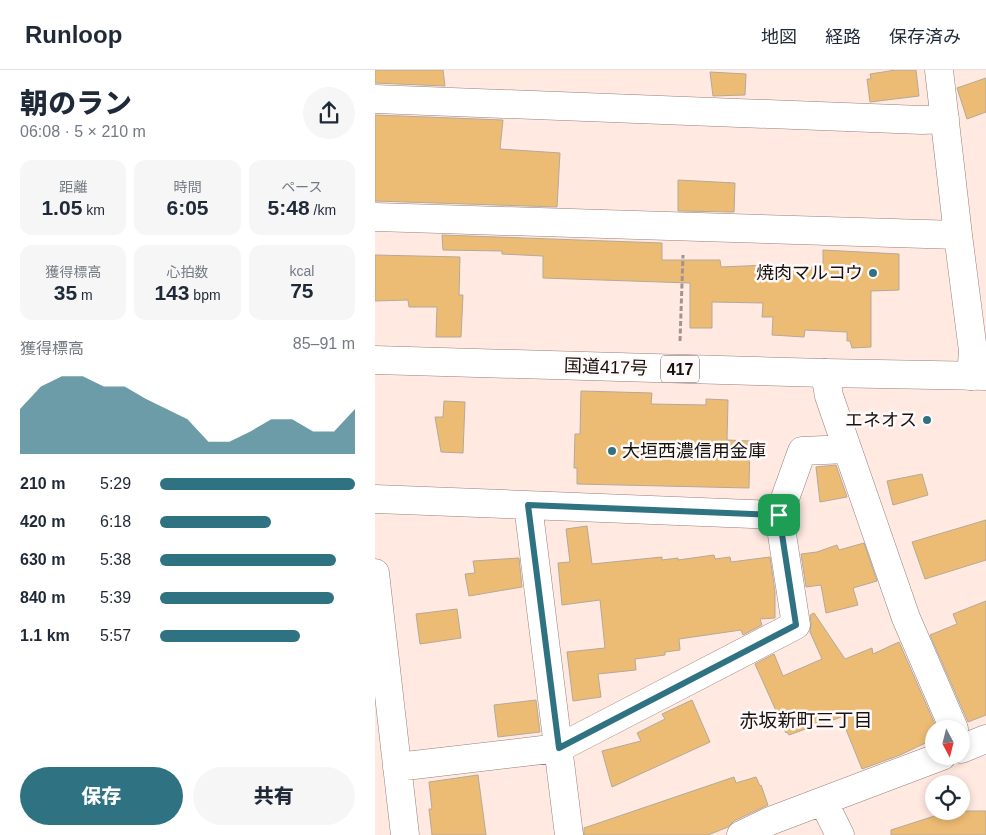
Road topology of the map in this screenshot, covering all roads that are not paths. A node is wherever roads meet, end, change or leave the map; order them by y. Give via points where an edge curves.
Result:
1 (939, 70) edge
2 (375, 99) edge
3 (945, 119) junction
4 (375, 217) edge
5 (958, 235) junction
6 (375, 360) edge
7 (825, 373) junction
8 (979, 376) edge
9 (847, 449) junction
10 (375, 499) edge
11 (528, 505) junction
12 (779, 515) junction
13 (375, 573) edge
14 (379, 637) edge
15 (951, 720) edge
16 (559, 748) junction
17 (925, 759) edge
18 (397, 767) junction
19 (823, 801) junction
20 (405, 835) edge
21 (569, 835) edge
22 (741, 835) edge
23 (840, 835) edge

1 - 3 main road
2 - 3 main road
3 - 5 main road
4 - 5 main road
5 - 8 main road
6 - 7 main road, 国道417号 / 417
7 - 8 main road, 国道417号 / 417
7 - 9 main road via 829,396
9 - 12 main road via 802,451
9 - 15 main road via 906,618
10 - 11 main road
11 - 12 main road
11 - 16 main road
12 - 16 main road via 796,625
13 - 14 main road
14 - 18 main road
16 - 18 main road
16 - 21 main road
17 - 19 main road
18 - 20 main road
19 - 22 main road
19 - 23 main road

